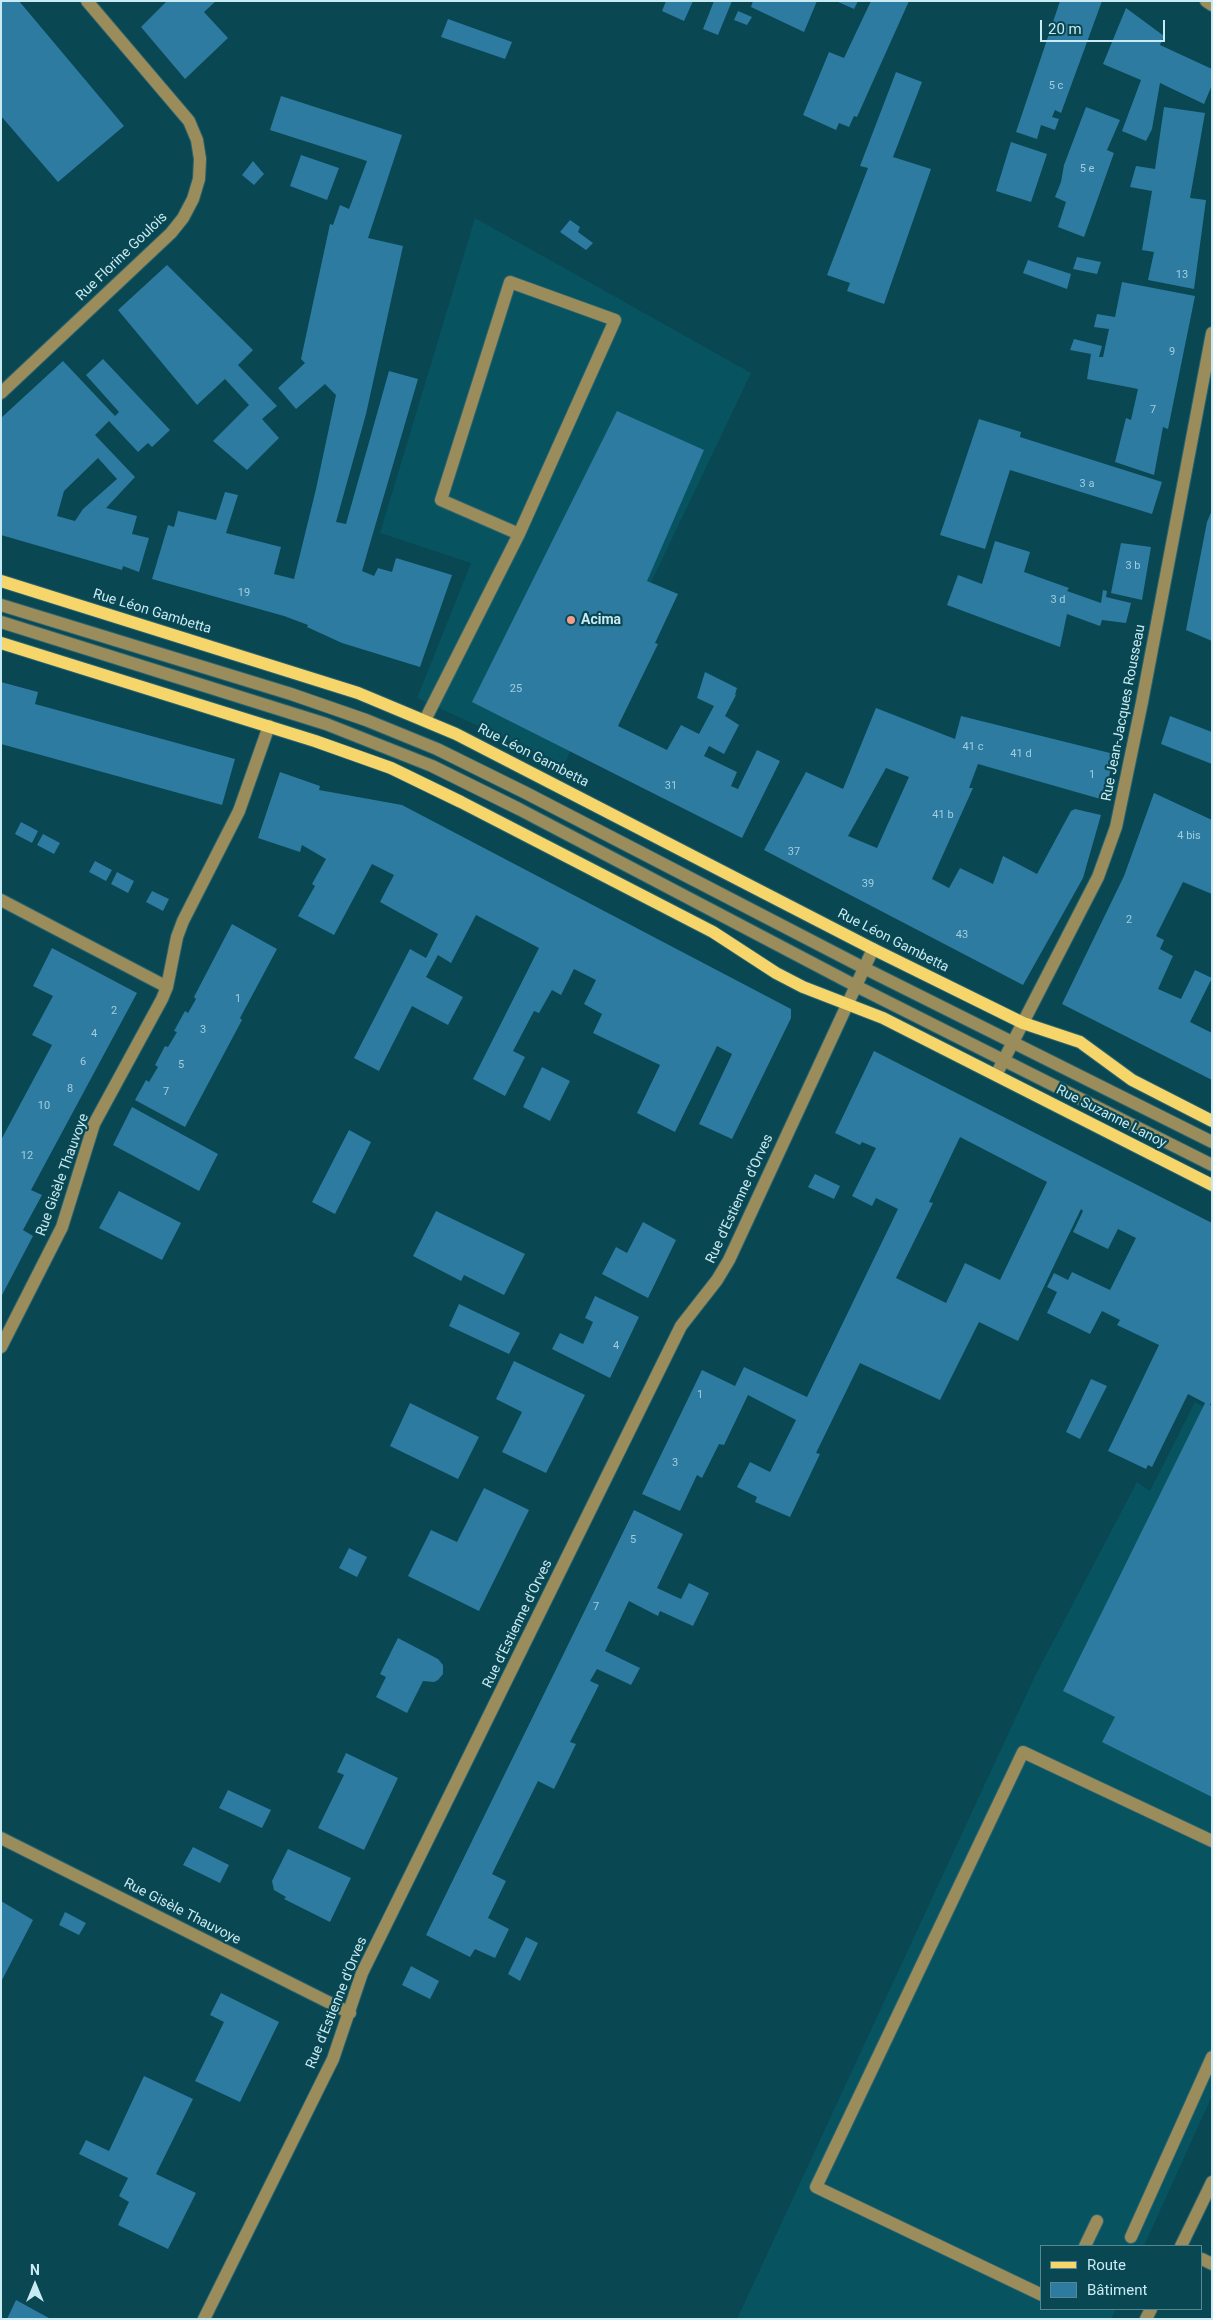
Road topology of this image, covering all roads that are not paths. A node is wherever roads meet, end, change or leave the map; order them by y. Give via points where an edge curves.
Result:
1 (87, 1) edge
2 (1206, 1) edge
3 (1212, 5) edge
4 (1212, 333) edge
5 (1, 393) edge
6 (519, 534) junction
7 (1, 581) edge
8 (1, 605) edge
9 (1, 622) edge
10 (1, 643) edge
11 (425, 720) junction
12 (269, 726) junction
13 (1, 900) edge
14 (873, 949) junction
15 (864, 968) junction
16 (856, 986) junction
17 (167, 987) junction
18 (847, 1004) junction
19 (1023, 1023) junction
20 (1013, 1042) junction
21 (1003, 1061) junction
22 (996, 1075) junction
23 (1212, 1121) edge
24 (1212, 1142) edge
25 (1212, 1165) edge
26 (1212, 1185) edge
27 (1, 1347) edge
28 (1, 1838) edge
29 (1212, 1841) edge
30 (350, 2013) junction
31 (1212, 2057) edge
32 (1212, 2182) edge
33 (1097, 2222) dead end
34 (1131, 2237) dead end
35 (1086, 2245) edge
36 (1181, 2245) edge
37 (1040, 2294) edge
38 (204, 2319) edge

1 - 5 street, Rue Florine Goulois via 189,121 197,140 199,179 193,199 171,233
2 - 3 street
4 - 19 street, Rue Jean-Jacques Rousseau via 1116,827 1098,877
6 - 6 street via 615,320 510,282 442,500
6 - 11 street
7 - 11 main road, Rue Léon Gambetta via 358,693
8 - 15 street via 291,694 401,734 473,766
9 - 16 street via 326,724 405,754 519,809
10 - 12 main road
11 - 14 main road, Rue Léon Gambetta
12 - 17 street, Rue Gisèle Thauvoye via 239,811 177,937
12 - 18 main road via 356,755 420,782 713,932 776,973
13 - 17 street
14 - 15 street, Rue d'Estienne d'Orves
14 - 19 main road, Rue Léon Gambetta
15 - 16 street, Rue d'Estienne d'Orves
15 - 20 street
16 - 18 street, Rue d'Estienne d'Orves
16 - 21 street
17 - 27 street, Rue Gisèle Thauvoye via 94,1124 62,1227
18 - 22 main road via 884,1018
18 - 30 street, Rue d'Estienne d'Orves via 729,1260 681,1326 362,1973
19 - 20 street, Rue Jean-Jacques Rousseau
19 - 23 main road via 1080,1042 1132,1080
20 - 21 street, Rue Jean-Jacques Rousseau
20 - 24 street
21 - 22 street, Rue Jean-Jacques Rousseau
21 - 25 street
22 - 26 main road, Rue Suzanne Lanoy
28 - 30 street, Rue Gisèle Thauvoye
29 - 37 street via 1023,1752 816,2187
30 - 38 street, Rue d'Estienne d'Orves via 333,2059
31 - 34 street
32 - 36 street
33 - 35 street

